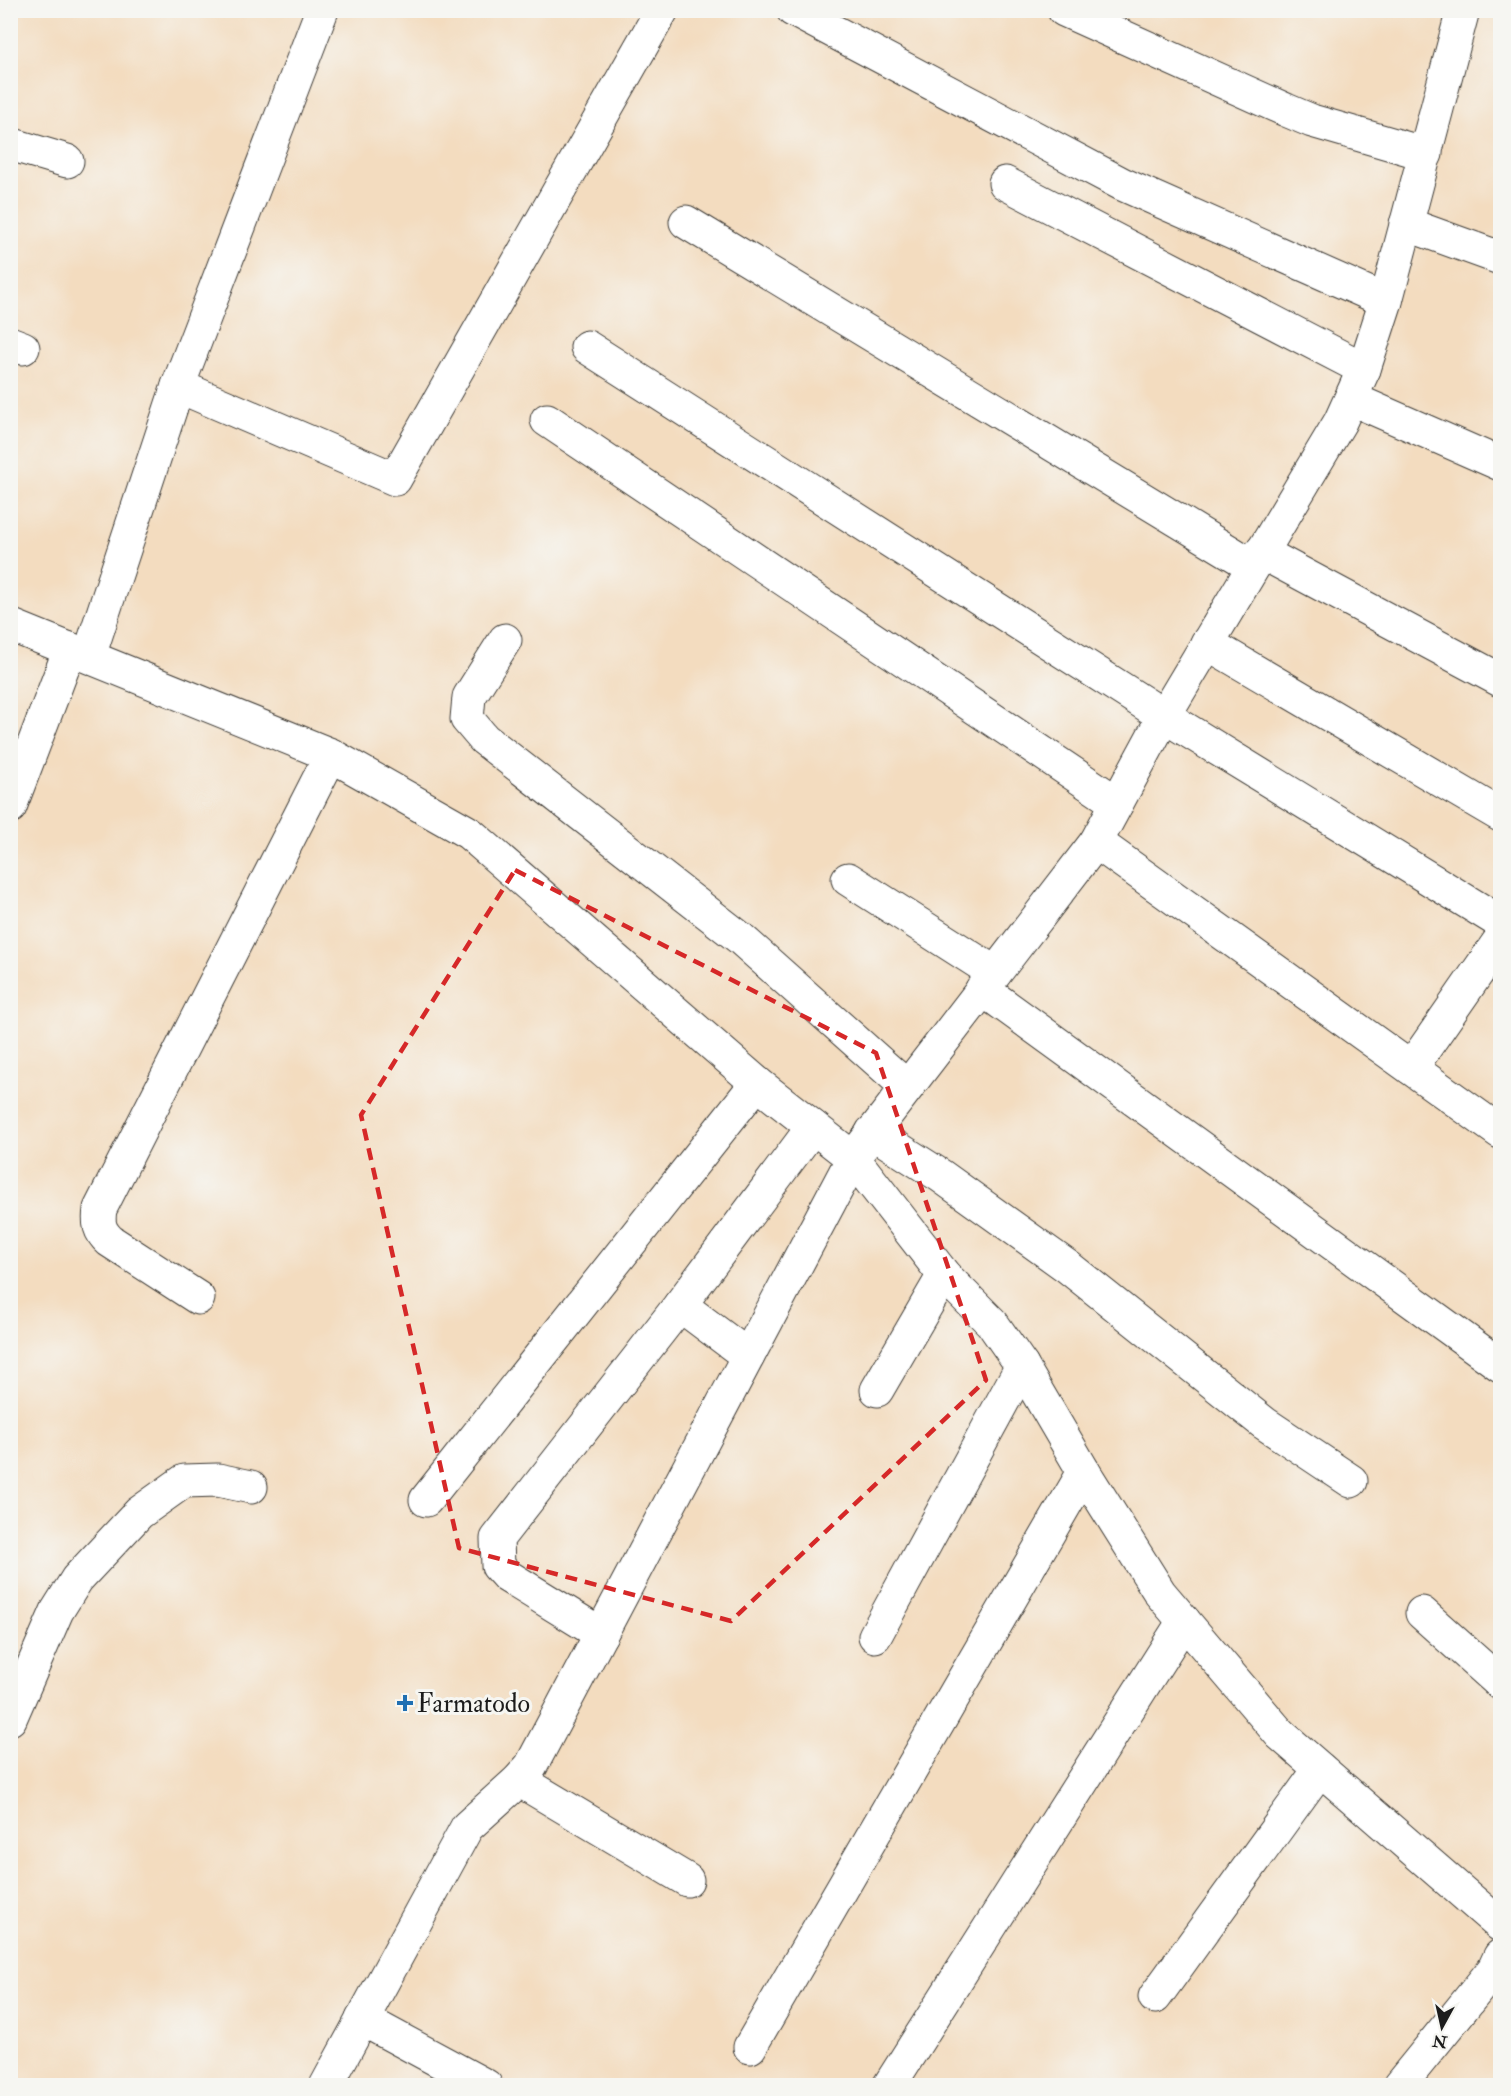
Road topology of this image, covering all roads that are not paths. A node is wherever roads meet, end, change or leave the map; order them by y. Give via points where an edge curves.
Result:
1 (322, 10) edge
2 (662, 10) edge
3 (793, 10) edge
4 (1064, 10) edge
5 (1463, 10) edge
6 (10, 144) edge
7 (1426, 154) junction
8 (67, 160) dead end
9 (1005, 183) dead end
10 (686, 222) dead end
11 (1406, 224) junction
12 (1500, 258) edge
13 (1386, 301) junction
14 (587, 347) dead end
15 (1364, 369) junction
16 (178, 386) junction
17 (1352, 399) junction
18 (547, 420) dead end
19 (1500, 464) edge
20 (1257, 559) junction
21 (10, 625) edge
22 (505, 640) dead end
23 (1207, 643) junction
24 (79, 652) junction
25 (1500, 680) edge
26 (1164, 716) junction
27 (331, 755) junction
28 (1117, 803) junction
29 (10, 807) edge
30 (1500, 815) edge
31 (1096, 842) junction
32 (848, 879) dead end
33 (1500, 922) edge
34 (1500, 940) edge
35 (989, 981) junction
36 (1411, 1068) junction
37 (758, 1083) junction
38 (907, 1087) junction
39 (813, 1127) junction
40 (1500, 1132) edge
41 (863, 1145) junction
42 (944, 1275) junction
43 (198, 1298) dead end
44 (680, 1305) junction
45 (748, 1356) junction
46 (1500, 1365) edge
47 (1022, 1366) junction
48 (877, 1390) dead end
49 (1084, 1472) junction
50 (1351, 1480) dead end
51 (251, 1487) dead end
52 (426, 1500) dead end
53 (1422, 1613) dead end
54 (1184, 1622) junction
55 (601, 1634) junction
56 (875, 1636) dead end
57 (1500, 1683) edge
58 (10, 1719) edge
59 (1320, 1769) junction
60 (519, 1780) junction
61 (687, 1880) dead end
62 (1500, 1925) edge
63 (1500, 1956) edge
64 (1155, 1996) dead end
65 (362, 2019) junction
66 (750, 2047) dead end
67 (326, 2085) edge
68 (486, 2085) edge
69 (889, 2085) edge
70 (1399, 2085) edge

1 - 16 street
2 - 16 street via 395,479
3 - 13 street via 1122,184
4 - 7 street via 1312,121
5 - 7 street
6 - 8 street
7 - 11 street
9 - 15 street
10 - 20 street
11 - 12 street
11 - 13 street
13 - 15 street
14 - 26 street
15 - 17 street
16 - 24 street
17 - 19 street
17 - 20 street
18 - 28 street
20 - 23 street
20 - 25 street
21 - 24 street
22 - 38 street via 469,697 467,719 484,739 740,938
23 - 26 street
23 - 30 street
24 - 27 street
24 - 29 street
26 - 28 street
26 - 33 street
27 - 37 street via 469,833
27 - 43 street via 100,1209 98,1222 102,1234
28 - 31 street
31 - 35 street
31 - 36 street
32 - 35 street
34 - 36 street
35 - 38 street
35 - 46 street
36 - 40 street
37 - 39 street
37 - 52 street
38 - 41 street
39 - 41 street
39 - 44 street
41 - 42 street
41 - 45 street
41 - 50 street via 941,1176 1068,1267 1264,1423
42 - 47 street via 992,1323
42 - 48 street
44 - 45 street
44 - 55 street via 497,1539 498,1566 507,1576
45 - 55 street
47 - 49 street
47 - 56 street
49 - 54 street via 1160,1593
49 - 66 street
51 - 58 street via 218,1480 184,1481 139,1513 77,1579 57,1611
53 - 57 street
54 - 59 street via 1280,1734
54 - 69 street
55 - 60 street via 531,1766
59 - 62 street
59 - 64 street
60 - 61 street
60 - 65 street via 467,1827
63 - 70 street via 1494,1969
65 - 67 street
65 - 68 street

